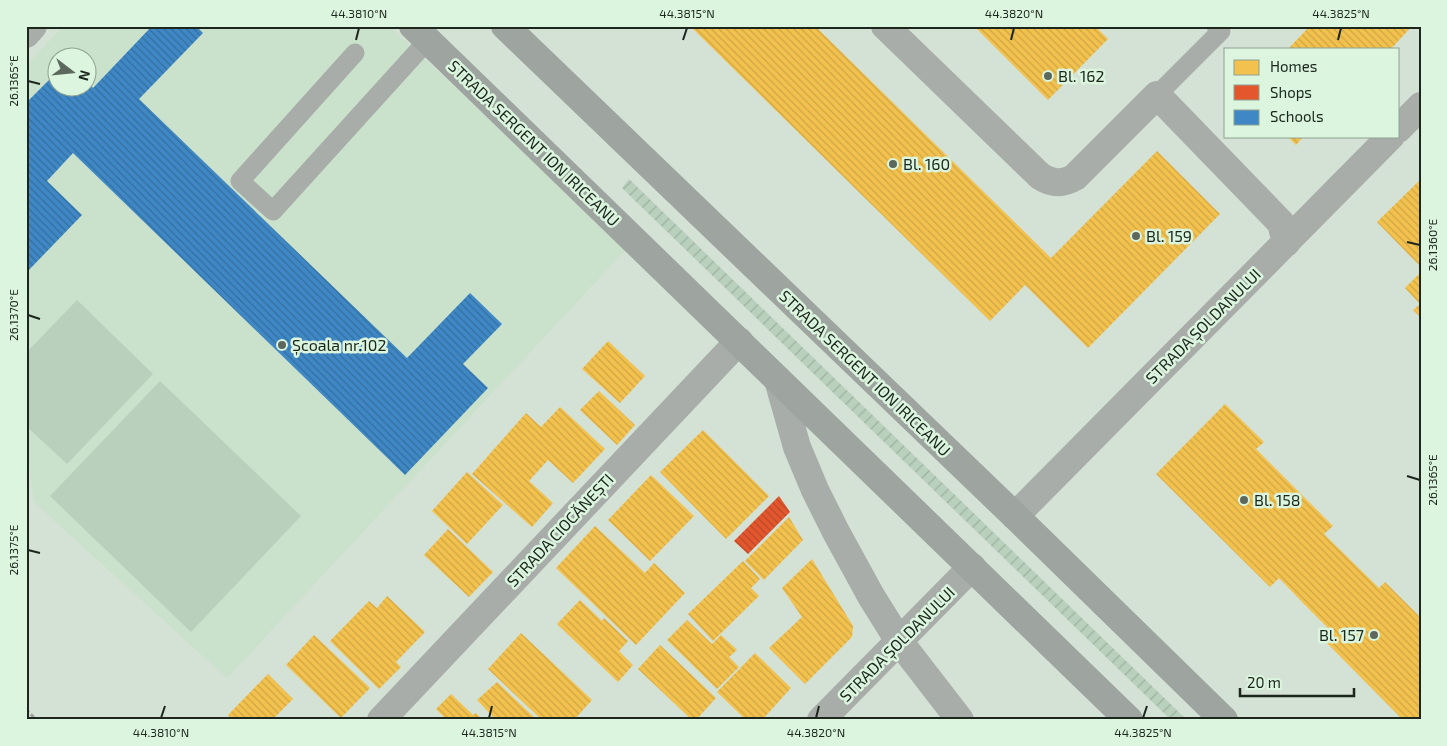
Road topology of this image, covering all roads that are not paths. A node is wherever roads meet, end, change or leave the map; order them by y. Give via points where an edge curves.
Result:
1 (33, 26) edge
2 (505, 26) edge
3 (885, 26) edge
4 (1216, 26) edge
5 (420, 33) edge
6 (26, 34) edge
7 (355, 53) dead end
8 (1157, 95) junction
9 (1421, 106) edge
10 (1400, 127) edge
11 (1389, 138) edge
12 (1286, 243) junction
13 (739, 341) junction
14 (778, 380) junction
15 (1015, 516) junction
16 (972, 567) junction
17 (899, 641) junction
18 (381, 720) edge
19 (821, 720) edge
20 (960, 720) edge
21 (1129, 720) edge
22 (1224, 720) edge

1 - 6 street
2 - 15 main road, STRADA SERGENT ION IRICEANU
3 - 8 street via 1040,176 1051,182 1064,182 1075,177
4 - 8 lane via 1221,31
5 - 7 lane via 273,211 240,181
5 - 13 main road, STRADA SERGENT ION IRICEANU
8 - 12 street via 1281,223
9 - 10 street
11 - 12 street, STRADA ȘOLDANULUI
12 - 15 street, STRADA ȘOLDANULUI
13 - 14 main road, STRADA SERGENT ION IRICEANU
13 - 18 street, STRADA CIOCĂNEȘTI
14 - 16 main road, STRADA SERGENT ION IRICEANU
14 - 17 street via 797,447 815,490 871,596
15 - 22 main road, STRADA SERGENT ION IRICEANU
16 - 17 street, STRADA ȘOLDANULUI
16 - 21 main road, STRADA SERGENT ION IRICEANU
17 - 19 street, STRADA ȘOLDANULUI
17 - 20 street

